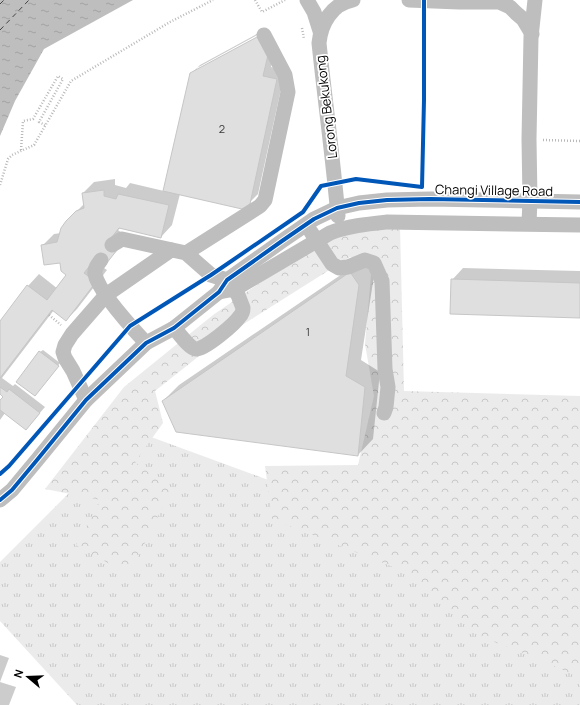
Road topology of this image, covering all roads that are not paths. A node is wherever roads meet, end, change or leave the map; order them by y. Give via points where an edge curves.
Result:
1 (308, 0) edge
2 (349, 0) edge
3 (409, 0) edge
4 (535, 0) edge
5 (501, 1) edge
6 (320, 31) junction
7 (532, 34) junction
8 (264, 35) dead end
9 (530, 200) junction
10 (580, 202) edge
11 (337, 208) junction
12 (529, 223) junction
13 (305, 225) junction
14 (580, 225) edge
15 (339, 229) junction
16 (317, 240) junction
17 (112, 246) dead end
18 (171, 250) junction
19 (186, 253) junction
20 (101, 260) dead end
21 (227, 287) junction
22 (106, 295) junction
23 (174, 328) junction
24 (146, 343) junction
25 (86, 400) junction
26 (384, 413) dead end
27 (0, 500) edge

1 - 6 street
2 - 6 street via 335,8
3 - 5 street
4 - 7 street
5 - 7 street via 523,19
6 - 11 street, Lorong Bekukong via 319,43
7 - 9 street
8 - 19 street via 285,75 288,92 262,179 265,200 260,206
9 - 10 street, Changi Village Road
9 - 11 street, Changi Village Road via 387,200
9 - 12 street
11 - 13 street, Changi Village Road
11 - 15 street, Lorong Bekukong
12 - 14 street
12 - 15 street via 387,222
13 - 16 street
13 - 21 street, Changi Village Road
15 - 16 street
16 - 21 street
16 - 26 street via 332,264 339,268 348,267 365,260 374,264 382,281 388,387
17 - 18 street via 122,239
18 - 19 street
18 - 22 street
19 - 21 street
20 - 22 street via 94,273
21 - 23 street
21 - 23 street via 244,308 232,326 197,350 192,348
22 - 24 street
22 - 25 street via 72,334 63,352
23 - 24 street
24 - 25 street
25 - 27 street via 12,490

